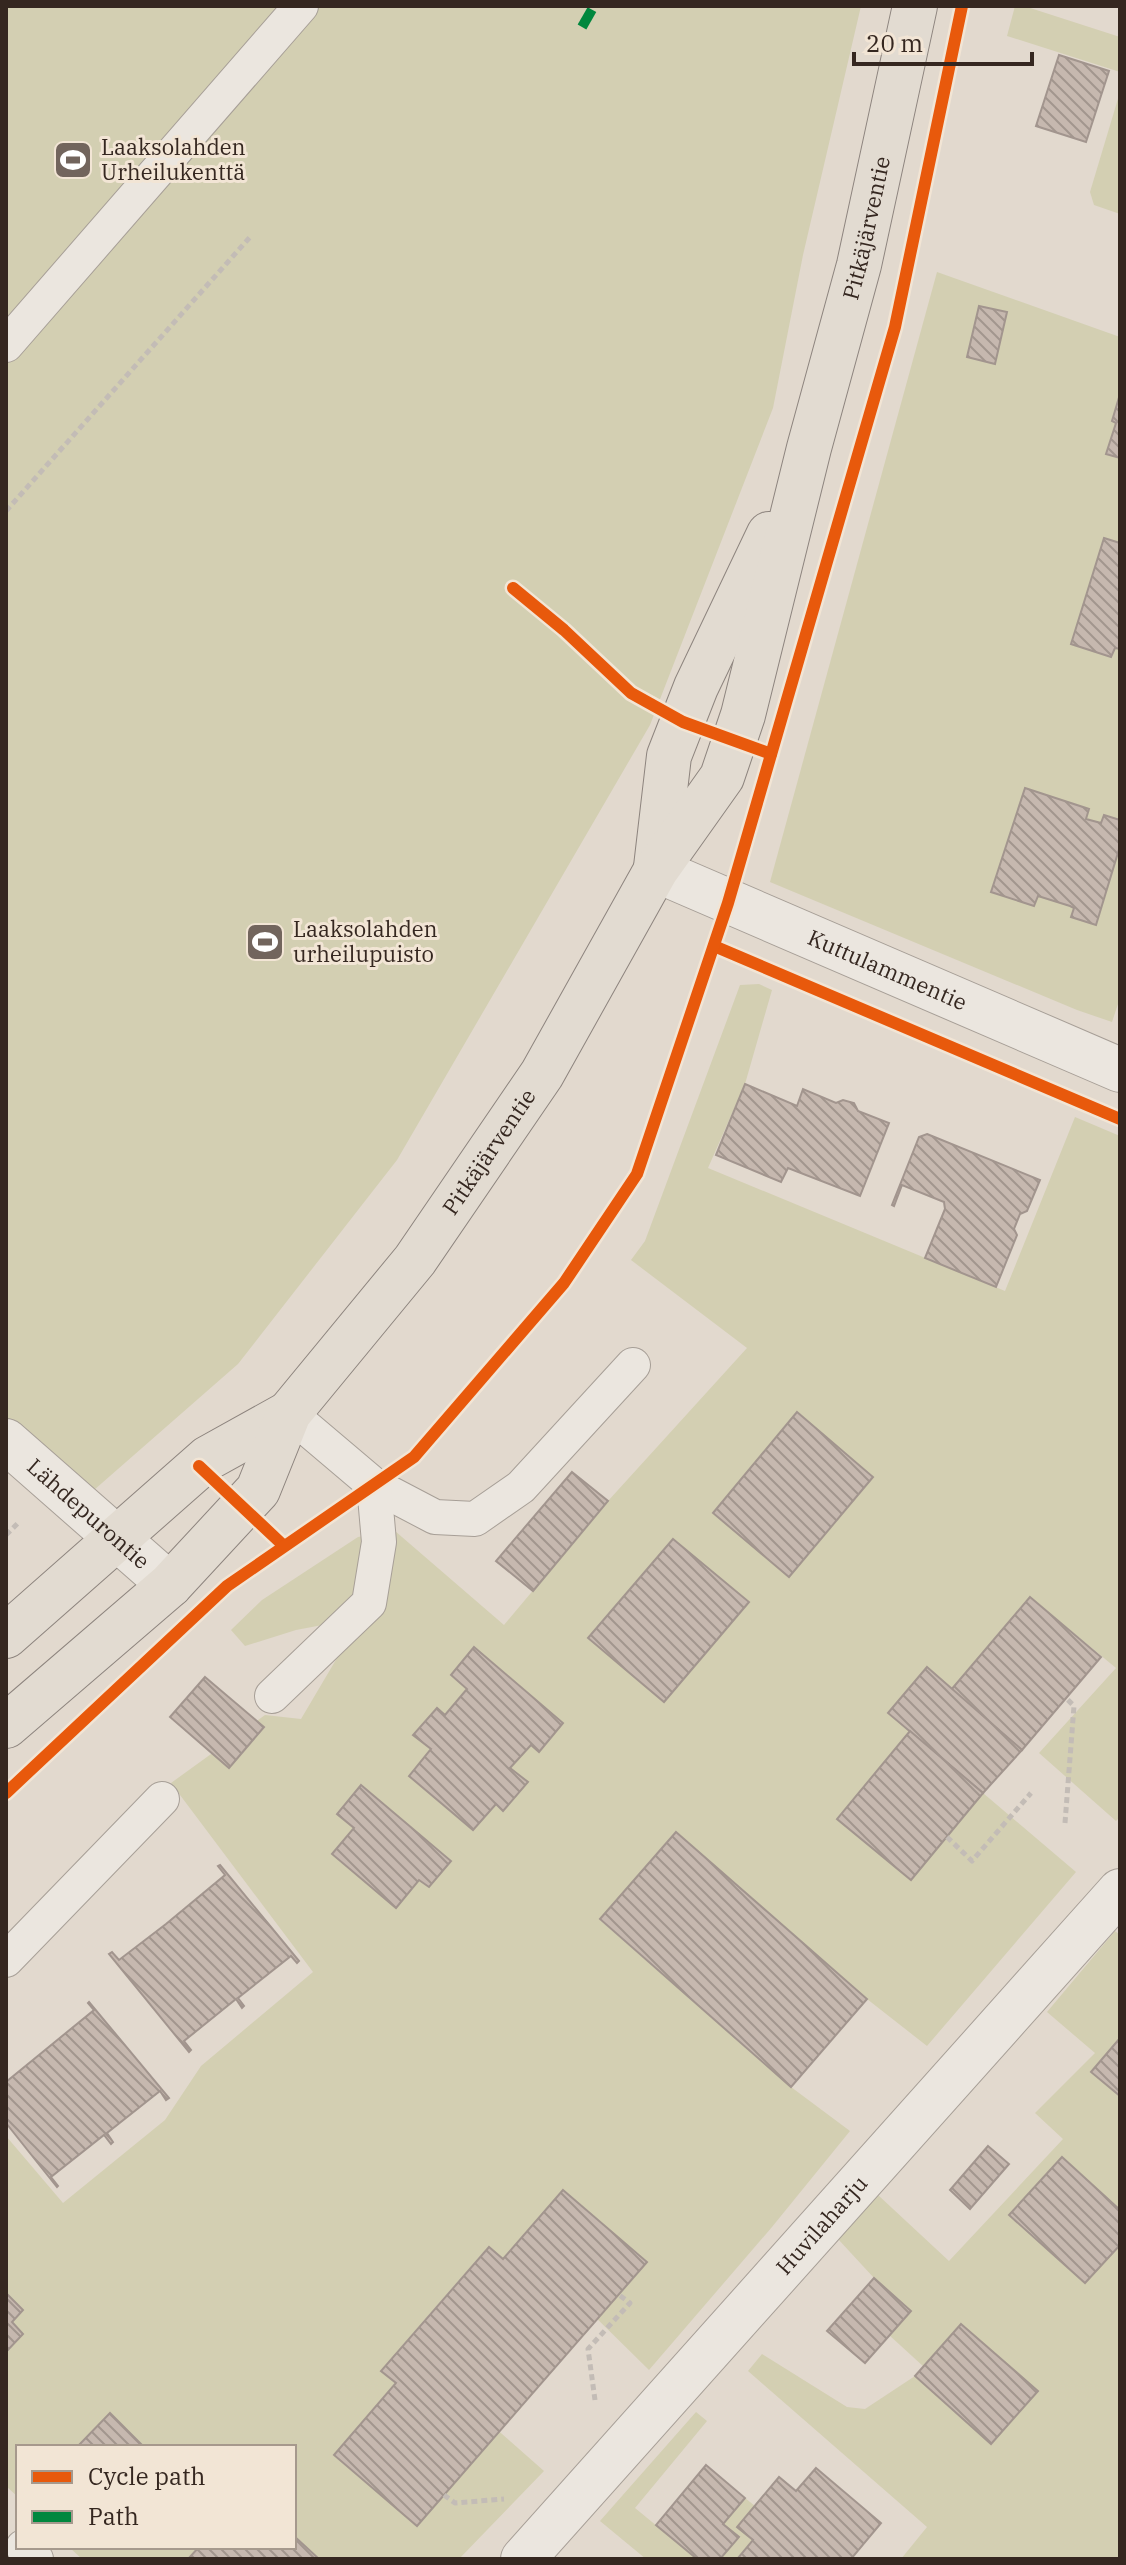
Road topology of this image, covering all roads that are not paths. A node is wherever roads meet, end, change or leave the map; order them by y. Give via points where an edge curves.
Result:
1 (301, 6) edge
2 (915, 6) edge
3 (6, 345) edge
4 (656, 870) junction
5 (1120, 1070) edge
6 (633, 1365) dead end
7 (289, 1413) junction
8 (6, 1441) edge
9 (374, 1485) junction
10 (116, 1537) junction
11 (170, 1585) junction
12 (6, 1636) edge
13 (272, 1696) dead end
14 (6, 1726) edge
15 (162, 1799) dead end
16 (1120, 1891) edge
17 (6, 1960) edge
18 (523, 2559) edge

1 - 3 lane
2 - 4 main road, Pitkäjärventie via 859,265 809,448 669,756
4 - 5 street, Kuttulammentie
4 - 7 main road, Pitkäjärventie via 542,1074 415,1260
6 - 9 lane via 521,1487 475,1519 435,1517
7 - 9 lane
7 - 10 main road, Pitkäjärventie via 208,1458
7 - 11 main road, Pitkäjärventie via 258,1490
8 - 10 street, Lähdepurontie
9 - 13 lane via 379,1542 369,1603
10 - 11 street, Lähdepurontie
10 - 12 main road, Pitkäjärventie
11 - 14 main road, Pitkäjärventie
15 - 17 lane
16 - 18 street, Huvilaharju

